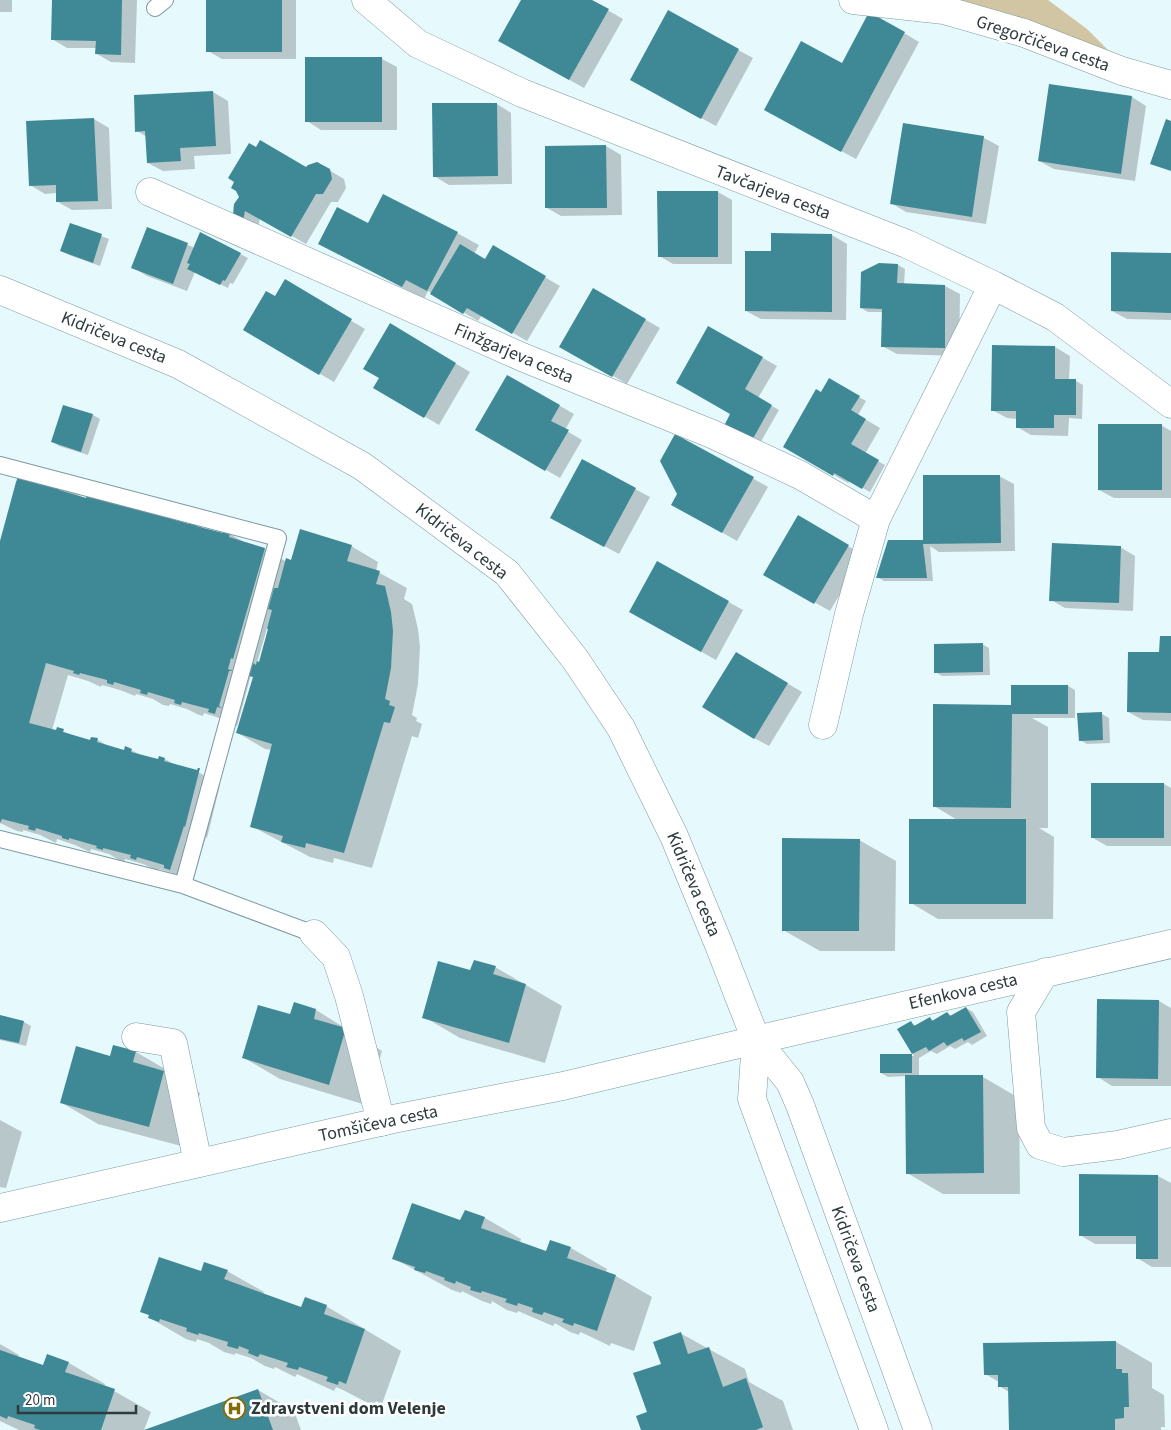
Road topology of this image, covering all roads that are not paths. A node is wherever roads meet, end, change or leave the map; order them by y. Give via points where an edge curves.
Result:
1 (366, 0) edge
2 (854, 0) edge
3 (1171, 85) edge
4 (150, 192) dead end
5 (993, 285) junction
6 (0, 290) edge
7 (1171, 404) edge
8 (0, 465) edge
9 (876, 519) junction
10 (822, 725) dead end
11 (0, 838) edge
12 (183, 885) junction
13 (314, 934) joint
14 (1171, 944) edge
15 (1045, 972) junction
16 (136, 1037) dead end
17 (756, 1040) junction
18 (381, 1122) junction
19 (1171, 1133) edge
20 (198, 1163) junction
21 (0, 1208) edge
22 (874, 1430) edge
23 (918, 1430) edge

1 - 5 street, Tavčarjeva cesta via 418,44 522,93 907,244
2 - 3 street, Gregorčičeva cesta via 944,10 1024,33 1122,71
4 - 9 street, Finžgarjeva cesta via 522,357 712,434 800,475
5 - 7 street, Tavčarjeva cesta via 1055,317
5 - 9 street
6 - 17 street, Kidričeva cesta via 178,364 362,466 507,573 575,659 621,728 674,836
8 - 12 lane via 278,538
9 - 10 street
11 - 12 lane
12 - 13 lane
13 - 18 street via 336,957
14 - 15 street, Efenkova cesta
15 - 17 street, Efenkova cesta
15 - 19 street via 1020,1012 1031,1128 1040,1145 1064,1152 1118,1145
16 - 20 street via 172,1043
17 - 18 street, Tomšičeva cesta via 563,1086
17 - 22 street, Kidričeva cesta via 752,1099
17 - 23 street, Kidričeva cesta via 790,1082 800,1105
18 - 20 street, Tomšičeva cesta
20 - 21 street, Tomšičeva cesta

